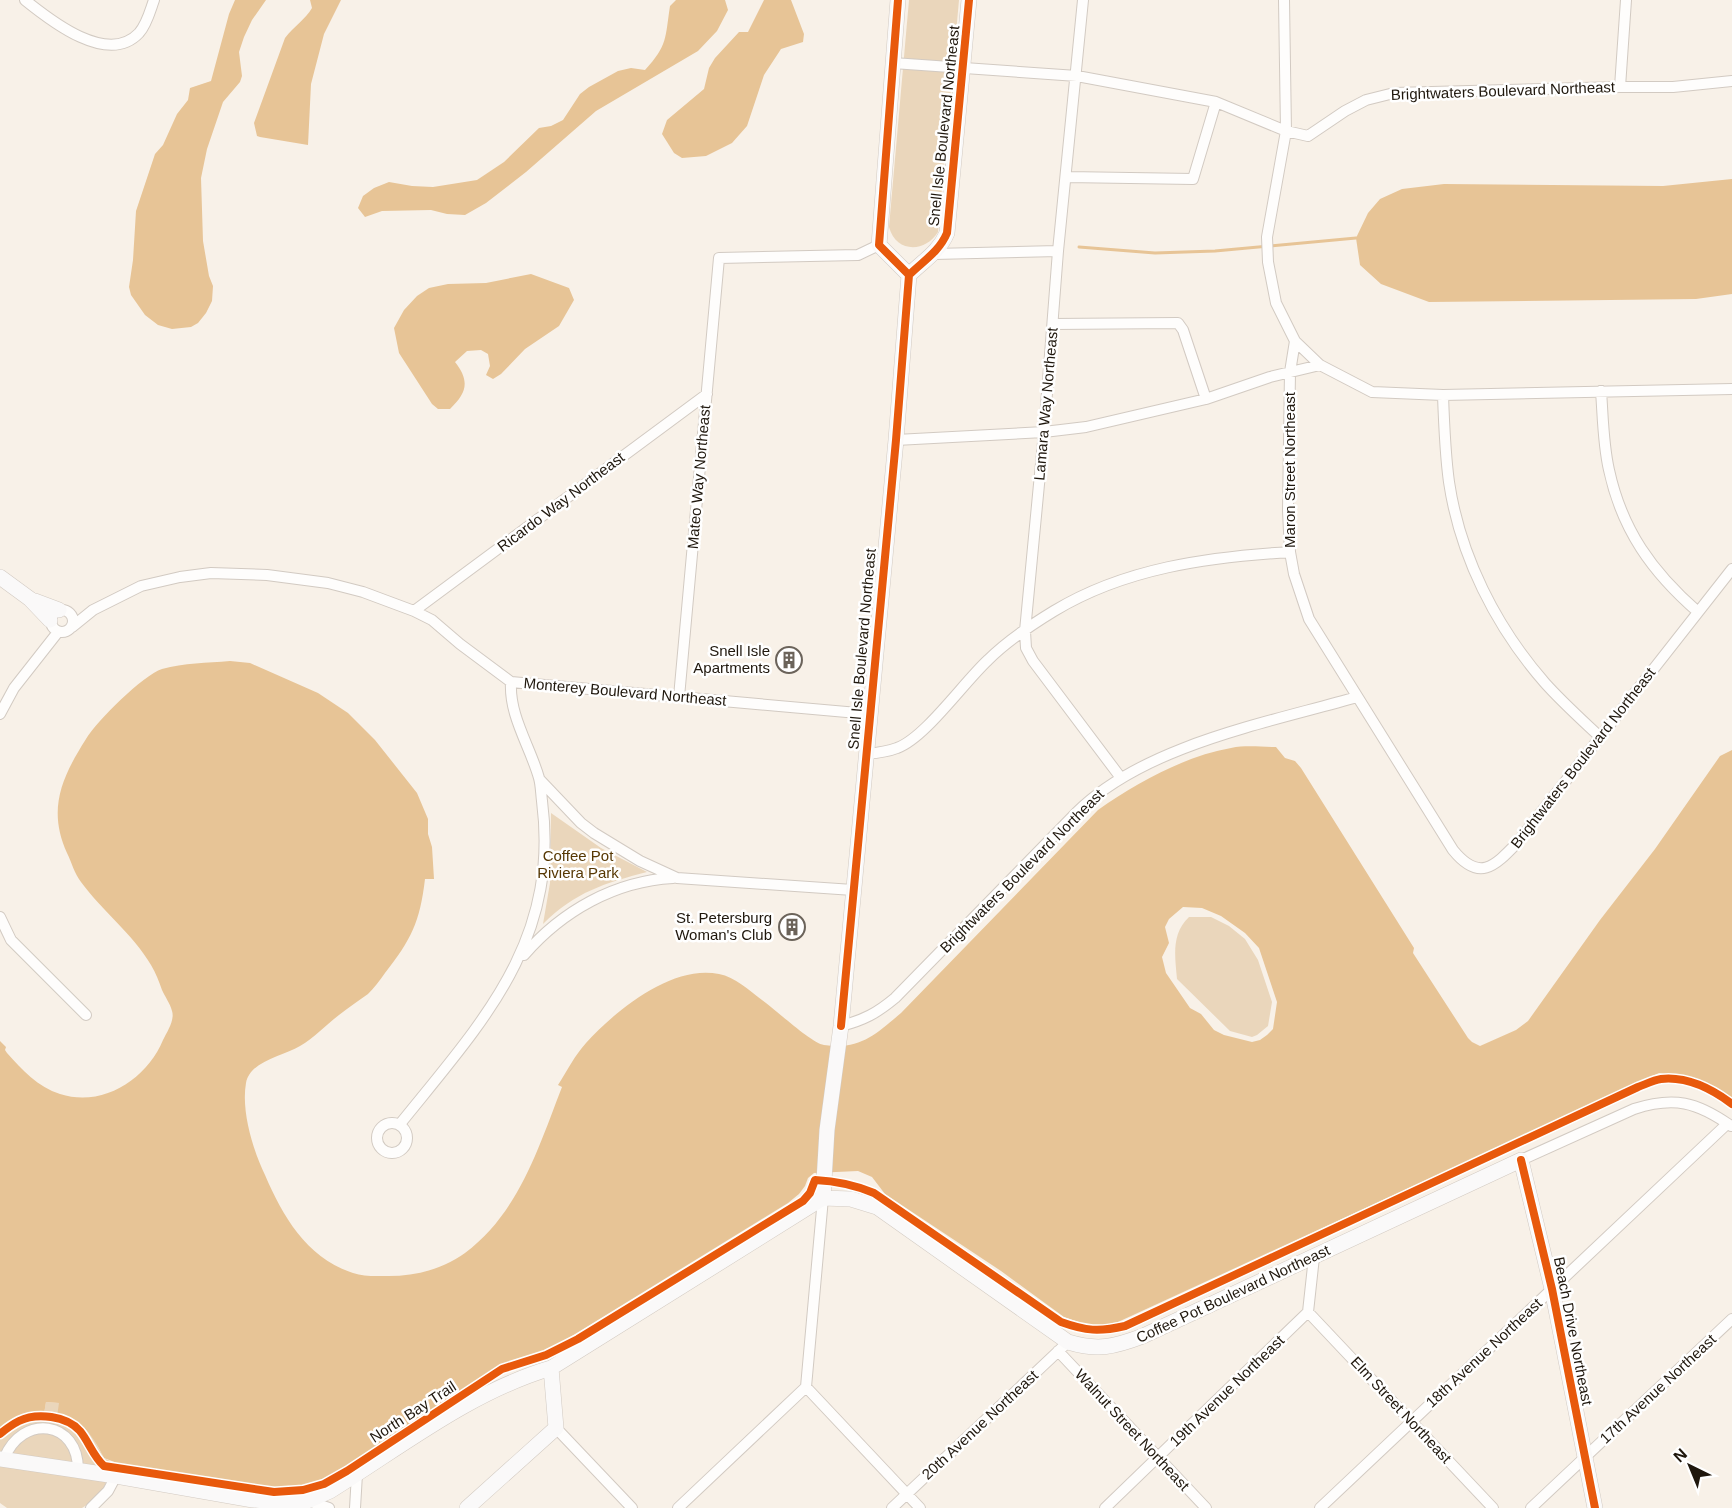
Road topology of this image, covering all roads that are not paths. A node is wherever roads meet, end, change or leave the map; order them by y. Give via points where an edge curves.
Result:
1 (25, 0) edge
2 (154, 0) edge
3 (898, 0) edge
4 (969, 0) edge
5 (1083, 0) edge
6 (1284, 0) edge
7 (1626, 0) edge
8 (893, 63) junction
9 (963, 68) junction
10 (1077, 76) junction
11 (1732, 81) edge
12 (1620, 87) junction
13 (1216, 102) junction
14 (1286, 130) junction
15 (1067, 177) junction
16 (879, 245) junction
17 (1058, 251) junction
18 (934, 254) junction
19 (909, 275) junction
20 (1053, 324) junction
21 (1295, 341) junction
22 (1320, 365) junction
23 (1290, 372) junction
24 (1732, 388) edge
25 (1601, 392) junction
26 (707, 394) junction
27 (1443, 395) junction
28 (1206, 399) junction
29 (1044, 432) junction
30 (896, 440) junction
31 (1290, 552) junction
32 (1732, 569) edge
33 (0, 577) edge
34 (93, 610) junction
35 (414, 611) junction
36 (1698, 612) junction
37 (59, 619) junction
38 (1024, 631) junction
39 (512, 682) junction
40 (679, 697) junction
41 (1357, 697) junction
42 (0, 714) edge
43 (869, 714) junction
44 (1600, 737) junction
45 (866, 754) junction
46 (1121, 778) junction
47 (539, 779) junction
48 (677, 878) junction
49 (853, 890) junction
50 (0, 917) edge
51 (0, 935) edge
52 (11, 940) junction
53 (516, 964) junction
54 (86, 1015) dead end
55 (841, 1026) junction
56 (400, 1124) dead end
57 (1730, 1126) edge
58 (1521, 1160) junction
59 (823, 1198) junction
60 (1314, 1257) junction
61 (1552, 1289) junction
62 (1308, 1312) junction
63 (1732, 1319) edge
64 (1063, 1347) junction
65 (551, 1368) junction
66 (806, 1387) junction
67 (1411, 1422) junction
68 (556, 1428) junction
69 (1158, 1457) junction
70 (1584, 1458) junction
71 (2, 1459) edge
72 (78, 1471) junction
73 (357, 1474) junction
74 (116, 1476) junction
75 (907, 1494) junction
76 (308, 1501) junction
77 (91, 1508) edge
78 (329, 1508) edge
79 (355, 1508) edge
80 (467, 1508) edge
81 (632, 1508) edge
82 (678, 1508) edge
83 (892, 1508) edge
84 (920, 1508) edge
85 (1105, 1508) edge
86 (1206, 1508) edge
87 (1320, 1508) edge
88 (1493, 1508) edge
89 (1531, 1508) edge
90 (1595, 1508) edge

1 - 2 street via 87,41 118,45 139,33
3 - 8 street
4 - 9 street, Snell Isle Boulevard Northeast
5 - 10 street, Lamara Way Northeast
6 - 14 street
7 - 12 street
8 - 9 street, Brightwaters Boulevard Northeast
8 - 16 street
9 - 10 street, Brightwaters Boulevard Northeast
9 - 18 street, Snell Isle Boulevard Northeast via 950,217 943,244
10 - 13 street, Brightwaters Boulevard Northeast
10 - 15 street, Lamara Way Northeast
11 - 12 street, Brightwaters Boulevard Northeast
12 - 14 street, Brightwaters Boulevard Northeast via 1394,93 1366,100 1308,136
13 - 14 street, Brightwaters Boulevard Northeast
13 - 15 street via 1193,179
14 - 21 street via 1267,237 1268,262 1276,303
15 - 17 street, Lamara Way Northeast
16 - 19 street
16 - 26 street, Mateo Way Northeast via 858,255 719,258
17 - 18 street
17 - 20 street, Lamara Way Northeast
18 - 19 street, Snell Isle Boulevard Northeast
19 - 30 street, Snell Isle Boulevard Northeast
20 - 28 street via 1178,323 1184,330
20 - 29 street, Lamara Way Northeast
21 - 22 street
21 - 23 street
22 - 23 street
22 - 27 street via 1372,392
23 - 28 street
23 - 31 street, Maron Street Northeast
24 - 25 street
25 - 27 street
25 - 36 street via 1608,468 1625,519 1658,573
26 - 35 street, Ricardo Way Northeast
26 - 40 street, Mateo Way Northeast
27 - 44 street via 1449,484 1468,556 1483,589 1501,624 1545,683
28 - 29 street via 1086,427
29 - 30 street
29 - 38 street, Lamara Way Northeast
30 - 43 street, Snell Isle Boulevard Northeast
31 - 38 street via 1219,557 1148,572 1090,593
31 - 41 street, Maron Street Northeast via 1309,619
32 - 36 street, Brightwaters Boulevard Northeast
33 - 37 street
34 - 35 street, Monterey Boulevard Northeast via 141,586 211,573 328,583
34 - 37 street, Monterey Boulevard Northeast
34 - 37 street, Monterey Boulevard Northeast via 66,632
35 - 39 street, Monterey Boulevard Northeast via 432,620
36 - 44 street, Brightwaters Boulevard Northeast
37 - 42 street
38 - 45 street via 983,664 912,740 900,748
38 - 46 street, Lamara Way Northeast via 1033,661
39 - 40 street, Monterey Boulevard Northeast
39 - 47 street via 511,703
40 - 43 street, Monterey Boulevard Northeast
41 - 44 street, Brightwaters Boulevard Northeast via 1453,850 1477,869 1492,866 1517,843
41 - 46 street, Brightwaters Boulevard Northeast via 1194,744
43 - 45 street, Snell Isle Boulevard Northeast
45 - 49 street, Snell Isle Boulevard Northeast
46 - 55 street, Brightwaters Boulevard Northeast via 1090,799 895,998 860,1021
47 - 48 street via 594,833
47 - 53 street via 544,814 542,883 531,932
48 - 49 street
48 - 53 street via 655,879 613,890 581,905 554,924
49 - 55 street, Snell Isle Boulevard Northeast
50 - 52 street
51 - 52 street
52 - 54 street
53 - 56 street via 501,993 460,1050
55 - 59 street, Snell Isle Boulevard Northeast via 827,1130
57 - 58 street, Coffee Pot Boulevard Northeast via 1694,1106 1668,1101 1653,1103
57 - 61 street, 18th Avenue Northeast
58 - 60 street, Coffee Pot Boulevard Northeast
58 - 61 street, Beach Drive Northeast
59 - 64 street, Coffee Pot Boulevard Northeast via 851,1199 877,1207
59 - 65 street
59 - 66 street, Snell Isle Boulevard Northeast
60 - 62 street
60 - 64 street, Coffee Pot Boulevard Northeast via 1143,1336 1092,1348
61 - 67 street, 18th Avenue Northeast
61 - 70 street, Beach Drive Northeast
62 - 67 street, Elm Street Northeast
62 - 69 street, 19th Avenue Northeast
63 - 70 street, 17th Avenue Northeast
64 - 69 street, Walnut Street Northeast
64 - 75 street, 20th Avenue Northeast
65 - 68 street
65 - 73 street via 522,1377 466,1404
66 - 75 street
66 - 82 street
67 - 87 street, 18th Avenue Northeast
67 - 88 street, Elm Street Northeast
68 - 80 street
68 - 81 street
69 - 85 street, 19th Avenue Northeast
69 - 86 street, Walnut Street Northeast
70 - 89 street, 17th Avenue Northeast
70 - 90 street, Beach Drive Northeast
71 - 72 street
71 - 72 street via 24,1432 47,1429 57,1431 74,1447
72 - 74 street
73 - 76 street
73 - 79 street
74 - 76 street via 253,1500
74 - 77 street
75 - 83 street, 20th Avenue Northeast
75 - 84 street
76 - 78 street

